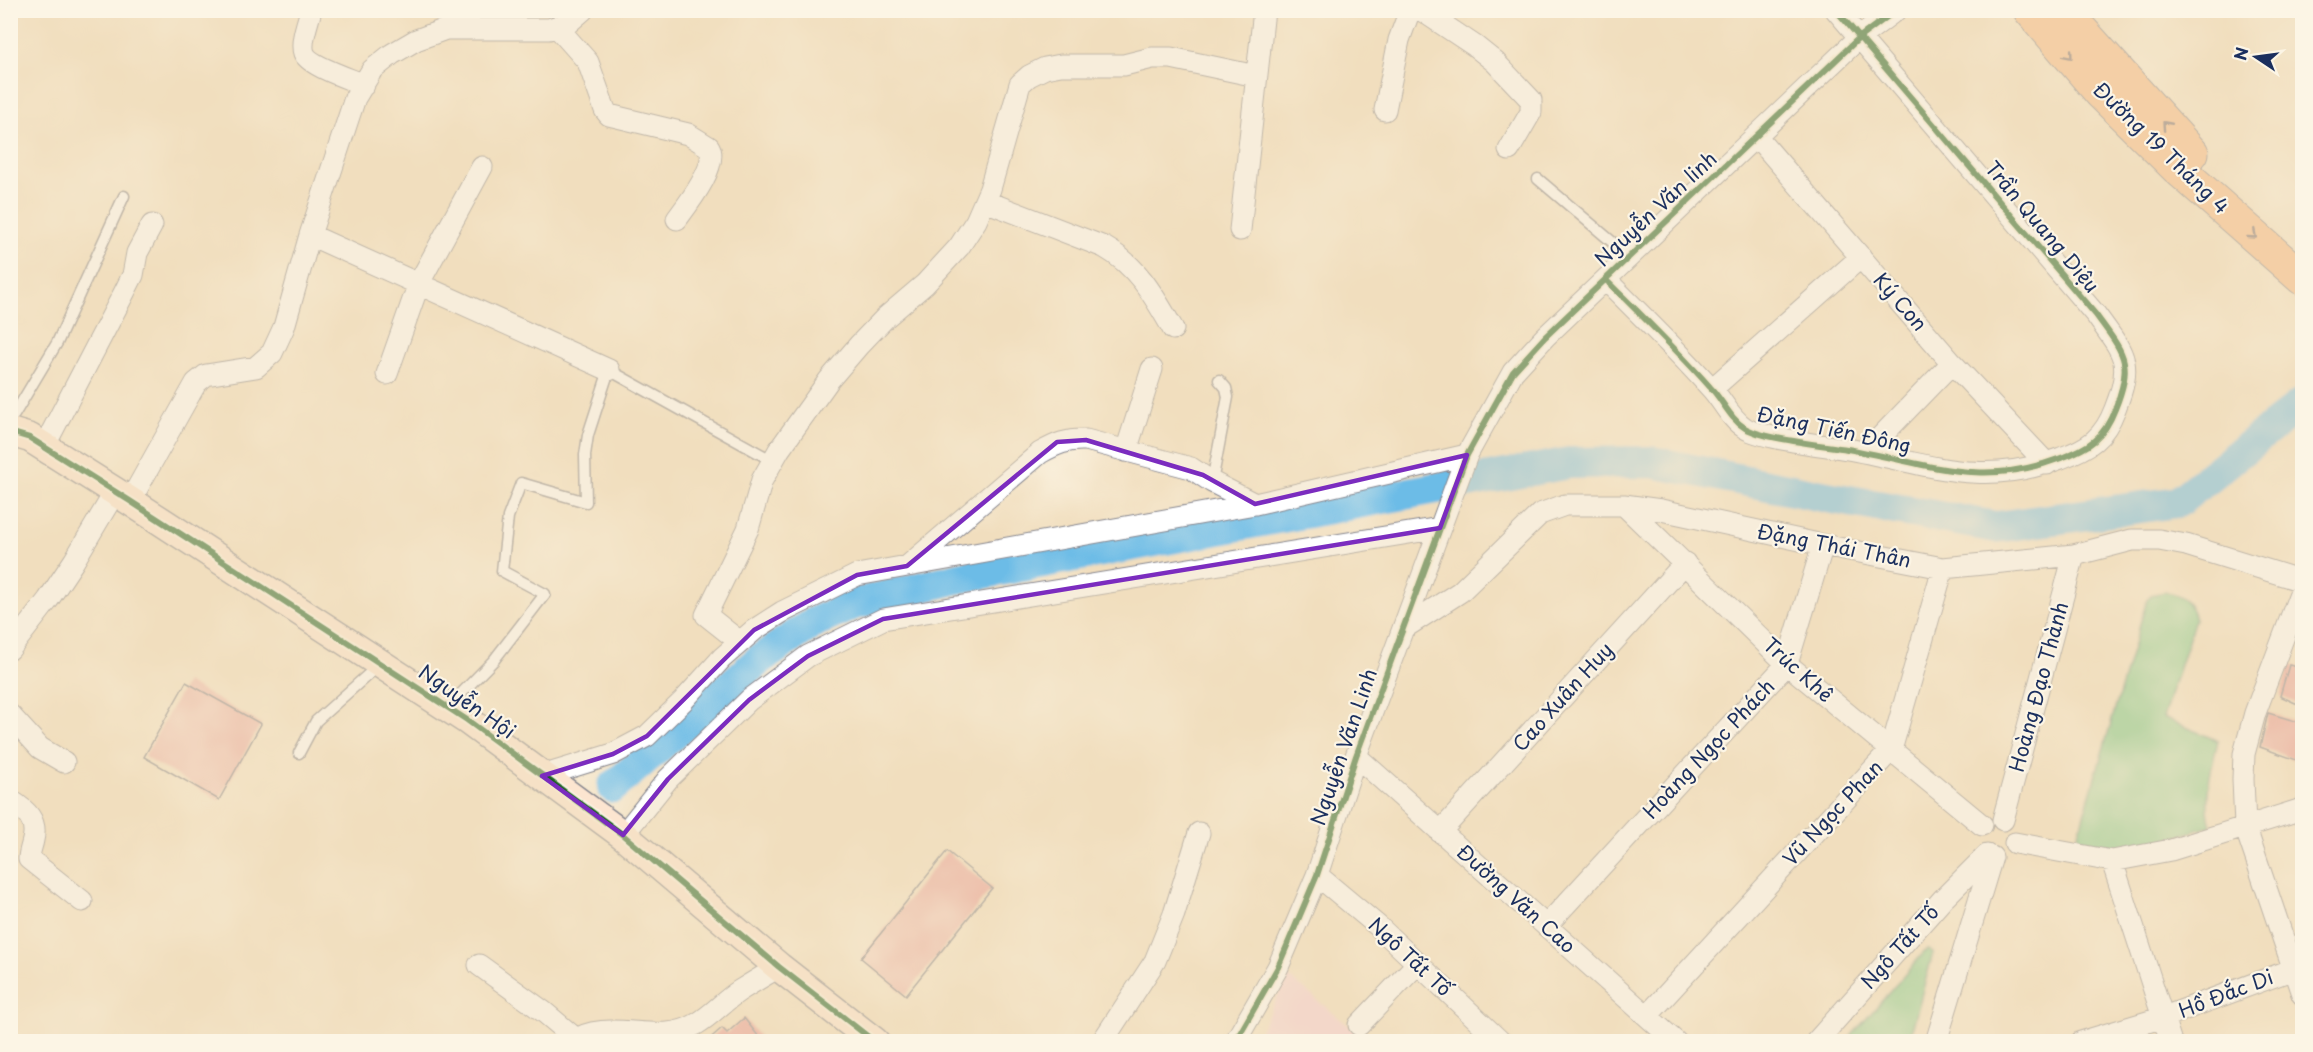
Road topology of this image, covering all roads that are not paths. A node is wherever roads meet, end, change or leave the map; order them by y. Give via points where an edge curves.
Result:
1 (311, 10) edge
2 (583, 10) edge
3 (1264, 10) edge
4 (1410, 10) edge
5 (1421, 10) edge
6 (1836, 10) edge
7 (1896, 10) edge
8 (2030, 10) edge
9 (2063, 10) edge
10 (453, 19) edge
11 (557, 27) junction
12 (1860, 37) junction
13 (1256, 76) junction
14 (364, 85) junction
15 (1385, 110) dead end
16 (1757, 137) junction
17 (1509, 150) dead end
18 (482, 167) dead end
19 (1538, 179) dead end
20 (124, 196) dead end
21 (985, 201) junction
22 (676, 219) dead end
23 (152, 225) dead end
24 (1240, 230) dead end
25 (310, 235) junction
26 (1630, 257) junction
27 (1860, 257) junction
28 (2302, 268) edge
29 (1606, 279) junction
30 (420, 283) junction
31 (1173, 329) dead end
32 (1952, 363) junction
33 (1152, 369) dead end
34 (609, 370) junction
35 (387, 374) dead end
36 (1219, 380) dead end
37 (1712, 389) junction
38 (22, 429) edge
39 (1126, 451) junction
40 (1866, 452) junction
41 (1467, 455) junction
42 (773, 461) junction
43 (2047, 464) junction
44 (1212, 482) junction
45 (122, 497) junction
46 (1255, 504) junction
47 (1624, 505) junction
48 (1440, 528) junction
49 (1822, 545) junction
50 (2074, 555) junction
51 (1685, 563) junction
52 (907, 566) junction
53 (1943, 568) junction
54 (2302, 581) edge
55 (2302, 588) edge
56 (1404, 628) junction
57 (740, 642) junction
58 (10, 649) edge
59 (380, 664) junction
60 (1787, 664) junction
61 (448, 707) junction
62 (10, 715) edge
63 (1892, 750) junction
64 (298, 753) dead end
65 (1356, 756) junction
66 (64, 762) dead end
67 (542, 776) junction
68 (10, 800) edge
69 (2302, 809) edge
70 (2003, 820) junction
71 (1982, 825) junction
72 (2246, 826) junction
73 (1440, 832) junction
74 (1198, 833) dead end
75 (623, 836) junction
76 (2015, 843) junction
77 (1990, 856) junction
78 (2112, 861) junction
79 (1317, 875) junction
80 (1943, 899) junction
81 (82, 901) dead end
82 (1974, 921) junction
83 (1546, 926) junction
84 (1417, 964) junction
85 (479, 965) dead end
86 (779, 967) junction
87 (2299, 967) edge
88 (2302, 994) edge
89 (1647, 1016) junction
90 (2164, 1017) junction
91 (1359, 1025) dead end
92 (574, 1040) edge
93 (875, 1041) edge
94 (1102, 1041) edge
95 (1235, 1041) edge
96 (1501, 1041) edge
97 (1676, 1041) edge
98 (1816, 1041) edge
99 (1936, 1041) edge
100 (2081, 1041) edge
101 (2171, 1041) edge

1 - 14 street via 303,51 306,57
2 - 11 street
3 - 13 street
4 - 15 street via 1399,40
5 - 17 street via 1495,62 1530,100 1532,112
6 - 12 street, Trần Quang Diệu
7 - 12 street, Nguyễn Văn linh
8 -> 28 main road, Đường 19 Tháng 4 via 2101,93 2176,167
28 -> 9 main road, Đường 19 Tháng 4
10 - 11 street via 528,29
10 - 14 street via 392,54 372,70
11 - 22 street via 588,62 609,115 688,134 710,147 712,156 700,187
12 - 16 street, Nguyễn Văn linh
12 - 43 street, Trần Quang Diệu via 2096,315 2121,351 2126,369 2121,395 2100,438 2081,451
13 - 21 street via 1171,58 1124,65 1045,68 1020,84
13 - 24 street
14 - 25 street via 355,98
16 - 26 street, Nguyễn Văn linh
16 - 27 street, Ký Con
18 - 30 street
19 - 26 lane
20 - 38 lane
21 - 31 street via 1118,255 1139,275
21 - 42 street via 958,248 859,345 829,380
23 - 38 street via 135,257 133,275
25 - 30 street
25 - 45 street via 284,327 272,353 256,367 206,375 196,383
26 - 29 street, Nguyễn Văn linh
27 - 32 street, Ký Con
27 - 37 street
29 - 37 street, Đặng Tiến Đông
29 - 41 street, Nguyễn Văn linh via 1513,372
30 - 34 street
30 - 35 street
32 - 40 street
32 - 43 street, Ký Con
33 - 39 street
34 - 42 lane
34 - 61 lane via 588,435 586,502 521,483 508,517 502,571 545,594 494,660
36 - 44 lane via 1228,397
37 - 40 street, Đặng Tiến Đông via 1745,428 1763,435
38 - 45 street, Nguyễn Hội
39 - 44 street via 1191,468
39 - 52 street via 1086,440 1058,442
40 - 43 street, Đặng Tiến Đông via 1959,472 1989,474
41 - 46 street
41 - 48 street, Nguyễn Văn Linh
42 - 57 street via 762,480 748,529 706,615
44 - 46 street
45 - 58 street
45 - 59 street, Nguyễn Hội
46 - 52 street
47 - 49 street, Đặng Thái Thân
47 - 51 street, Trúc Khê
47 - 56 street, Đặng Thái Thân via 1564,505 1540,514 1460,592
48 - 56 street, Nguyễn Văn Linh
48 - 75 street via 883,618 808,656 749,700 668,779
49 - 53 street, Đặng Thái Thân
49 - 60 street, Hoàng Ngọc Phách
50 - 53 street, Đặng Thái Thân
50 - 54 street, Đặng Thái Thân via 2132,540 2159,540
50 - 70 street, Hoàng Đạo Thành
51 - 60 street, Trúc Khê
51 - 73 street, Cao Xuân Huy
52 - 57 street via 848,580 782,612
53 - 63 street, Vũ Ngọc Phan
55 - 72 street via 2244,754
56 - 65 street, Nguyễn Văn Linh
57 - 67 street via 647,736 613,754
59 - 61 street, Nguyễn Hội
59 - 64 lane via 316,721
60 - 63 street, Trúc Khê
60 - 83 street, Hoàng Ngọc Phách
61 - 67 street, Nguyễn Hội
62 - 66 street via 40,748
63 - 71 street, Trúc Khê
63 - 89 street, Vũ Ngọc Phan
65 - 73 street, Đường Văn Cao
65 - 79 street, Nguyễn Văn Linh
67 - 75 street, Nguyễn Hội
68 - 81 street via 26,811 34,823 29,859
69 - 72 street
70 - 71 street via 1990,820
70 - 76 street via 2011,825
71 - 77 street via 1978,844
72 - 78 street via 2171,850
72 - 87 street
73 - 83 street, Đường Văn Cao
74 - 94 street via 1174,914 1155,961
75 - 86 street, Nguyễn Hội
76 - 77 street via 2006,854
76 - 78 street
77 - 80 street, Ngô Tất Tố
77 - 82 street
78 - 90 street
79 - 84 street, Ngô Tất Tố
79 - 95 street, Nguyễn Văn Linh via 1278,967
80 - 82 street
80 - 98 street, Ngô Tất Tố
82 - 99 street
83 - 89 street, Đường Văn Cao
84 - 91 street
84 - 96 street, Ngô Tất Tố
85 - 92 street via 544,1012
86 - 92 street via 737,992 709,1018 687,1029 669,1033 598,1032
86 - 93 street, Nguyễn Hội
87 - 88 street
87 - 90 street, Hồ Đắc Di
89 - 97 street, Đường Văn Cao
90 - 100 street, Hồ Đắc Di
90 - 101 street

